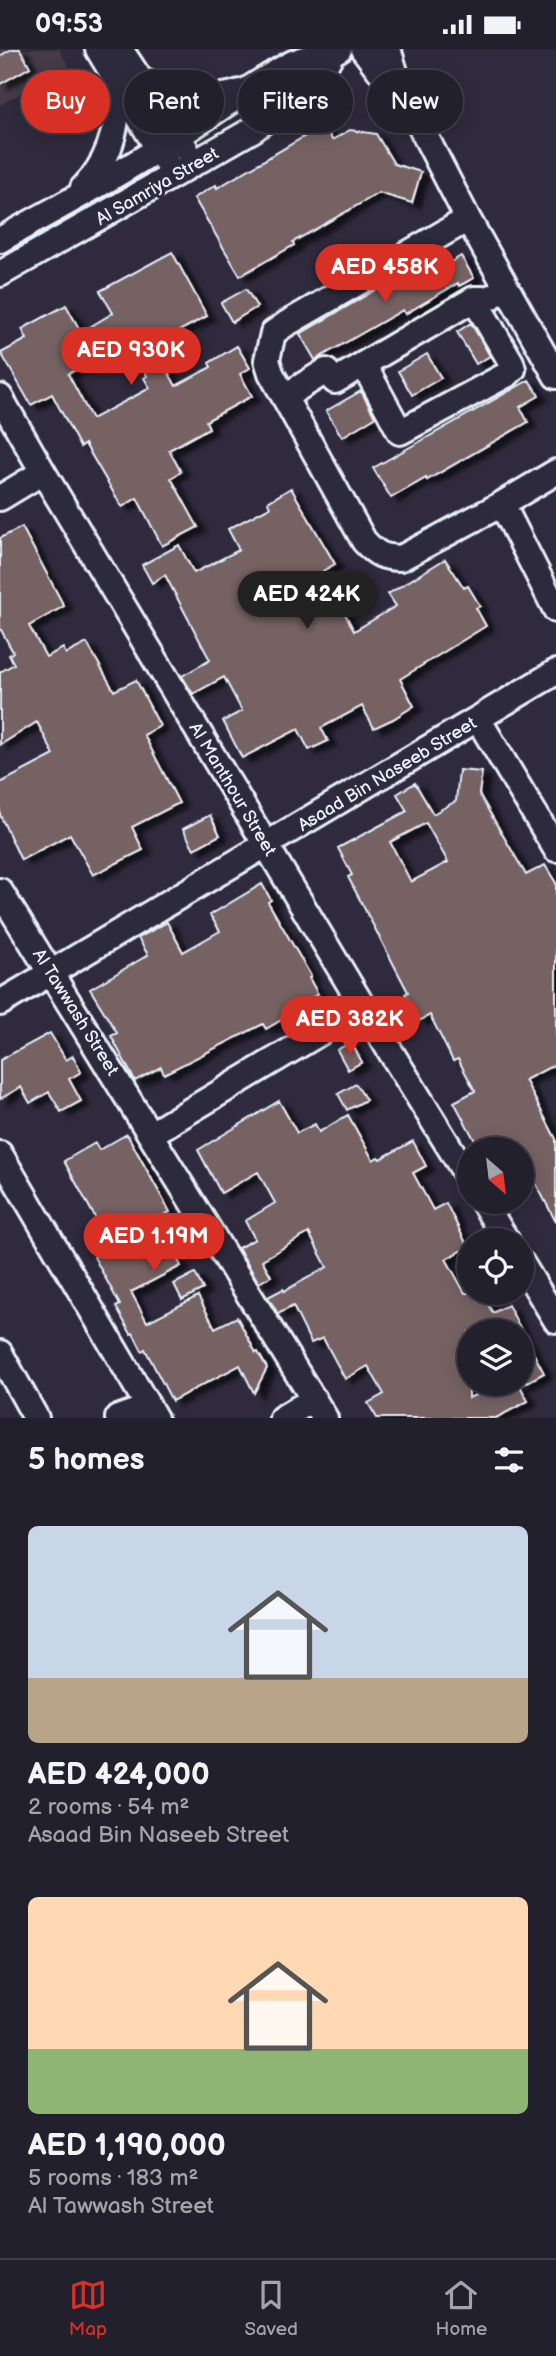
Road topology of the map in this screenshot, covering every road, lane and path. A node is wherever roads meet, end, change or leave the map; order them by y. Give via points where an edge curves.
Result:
1 (98, 49) edge
2 (120, 49) edge
3 (363, 49) edge
4 (388, 49) edge
5 (336, 51) edge
6 (134, 70) edge
7 (281, 70) edge
8 (379, 70) edge
9 (394, 70) edge
10 (117, 83) junction
11 (238, 95) edge
12 (164, 133) edge
13 (424, 133) edge
14 (168, 143) junction
15 (186, 170) junction
16 (75, 197) junction
17 (468, 219) junction
18 (0, 240) edge
19 (0, 274) edge
20 (507, 288) junction
21 (474, 299) junction
22 (364, 365) junction
23 (556, 376) edge
24 (0, 397) edge
25 (284, 397) junction
26 (43, 472) junction
27 (556, 473) edge
28 (0, 498) edge
29 (502, 505) junction
30 (556, 610) edge
31 (556, 672) edge
32 (478, 719) junction
33 (267, 845) junction
34 (556, 849) edge
35 (0, 891) edge
36 (51, 973) junction
37 (0, 1003) edge
38 (363, 1007) junction
39 (151, 1134) junction
40 (0, 1154) edge
41 (457, 1160) edge
42 (534, 1284) edge
43 (556, 1320) edge
44 (0, 1353) edge
45 (319, 1409) edge
46 (152, 1412) edge
47 (36, 1418) edge
48 (118, 1418) edge
49 (282, 1418) edge

1 - 10 street
2 - 6 street
3 - 8 street
4 - 9 street
5 - 7 street, Al Samriya Street via 299,60
5 - 15 street, Al Samriya Street via 309,88 254,129
10 - 14 street
10 - 16 street via 117,118 107,153
11 - 14 street, Al Samriya Street
12 - 14 street
13 - 17 street
14 - 15 street
14 - 16 street, Al Samriya Street
15 - 19 street, Al Samriya Street
16 - 18 street, Al Samriya Street
17 - 20 street
17 - 25 street via 273,333 267,360
20 - 21 street via 486,299
20 - 23 street
21 - 22 street
21 - 22 street via 511,362 513,369 508,374 400,432
22 - 25 street via 335,381 326,371
24 - 26 street, Al Manthour Street
25 - 29 street via 364,541 376,554 401,558
26 - 28 street
26 - 33 street, Al Manthour Street
27 - 29 street
29 - 30 street
31 - 32 street, Asaad Bin Naseeb Street
32 - 33 street, Asaad Bin Naseeb Street
32 - 34 street
33 - 36 street, Asaad Bin Naseeb Street
33 - 38 street, Al Manthour Street
35 - 36 street, Al Tawwash Street
36 - 37 street, Asaad Bin Naseeb Street
36 - 39 street, Al Tawwash Street
38 - 39 street
38 - 41 street, Al Manthour Street
39 - 45 street, Al Tawwash Street
40 - 46 street
42 - 43 street
44 - 47 street
45 - 49 street, Al Tawwash Street
46 - 48 street

